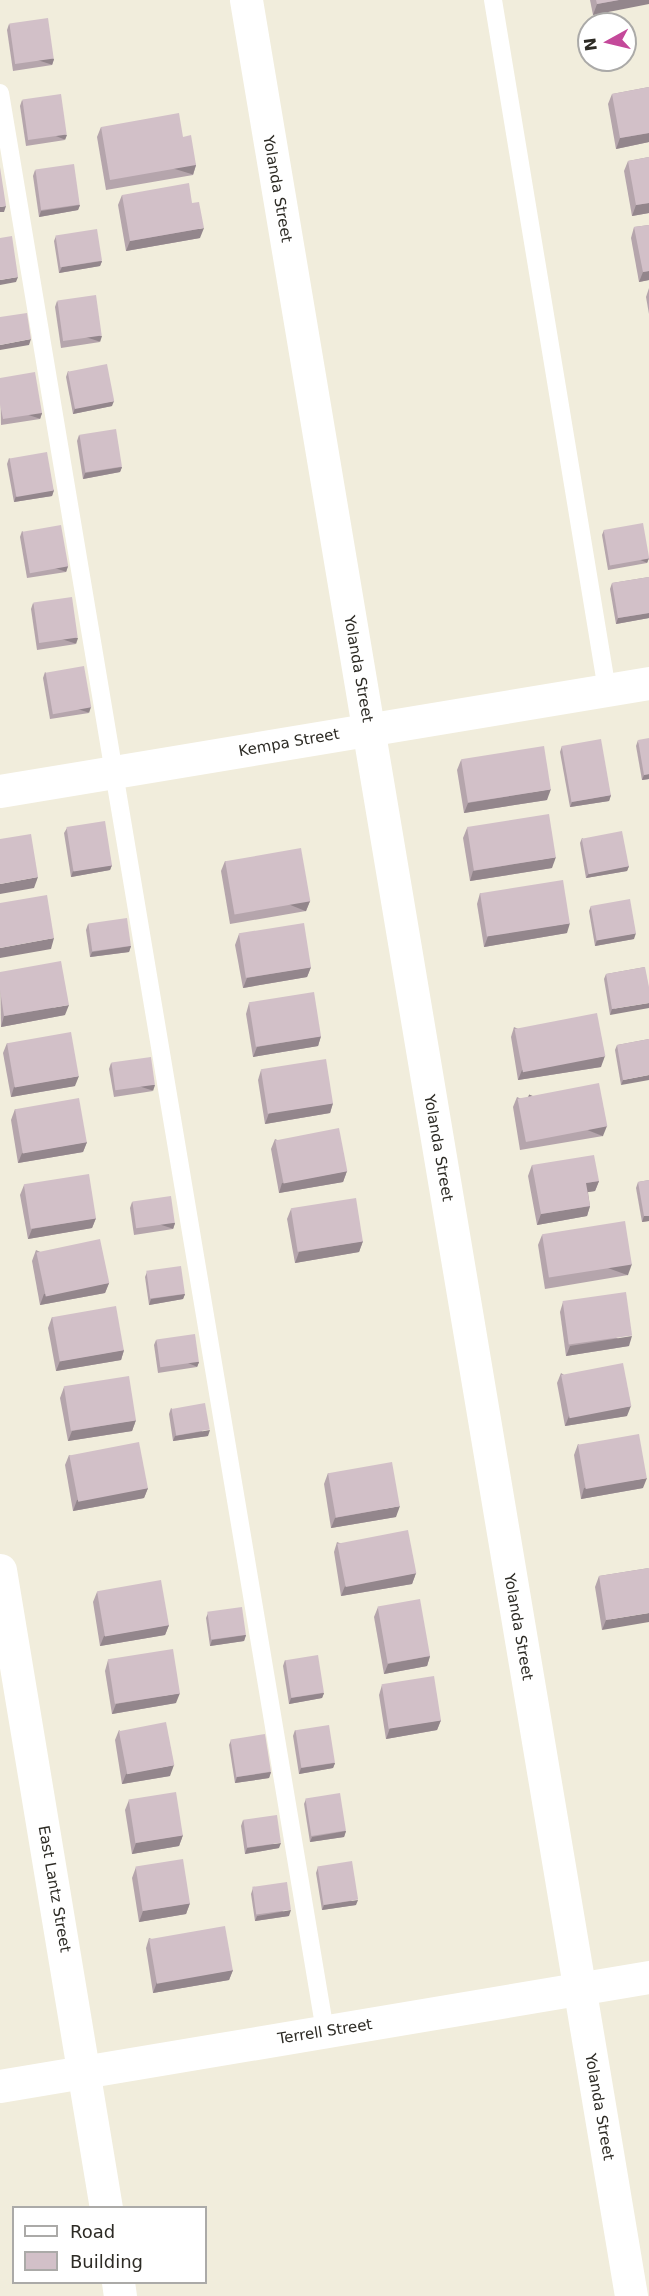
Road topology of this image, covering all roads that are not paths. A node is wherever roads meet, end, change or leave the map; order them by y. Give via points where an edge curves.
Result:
1 (246, 0) edge
2 (493, 0) edge
3 (0, 93) edge
4 (649, 683) edge
5 (608, 690) junction
6 (368, 729) junction
7 (112, 772) junction
8 (0, 791) edge
9 (0, 1570) edge
10 (649, 1977) edge
11 (579, 1990) junction
12 (325, 2032) junction
13 (85, 2072) junction
14 (0, 2086) edge
15 (106, 2206) edge
16 (631, 2296) edge

1 - 6 street, Yolanda Street
2 - 5 lane
3 - 7 lane
4 - 5 street, Kempa Street
5 - 6 street, Kempa Street
6 - 7 street, Kempa Street
6 - 11 street, Yolanda Street
7 - 8 street, Kempa Street
7 - 12 lane
9 - 13 street, East Lantz Street
10 - 11 street, Terrell Street
11 - 12 street, Terrell Street
11 - 16 street, Yolanda Street
12 - 13 street, Terrell Street
13 - 14 street, Terrell Street
13 - 15 street, East Lantz Street

